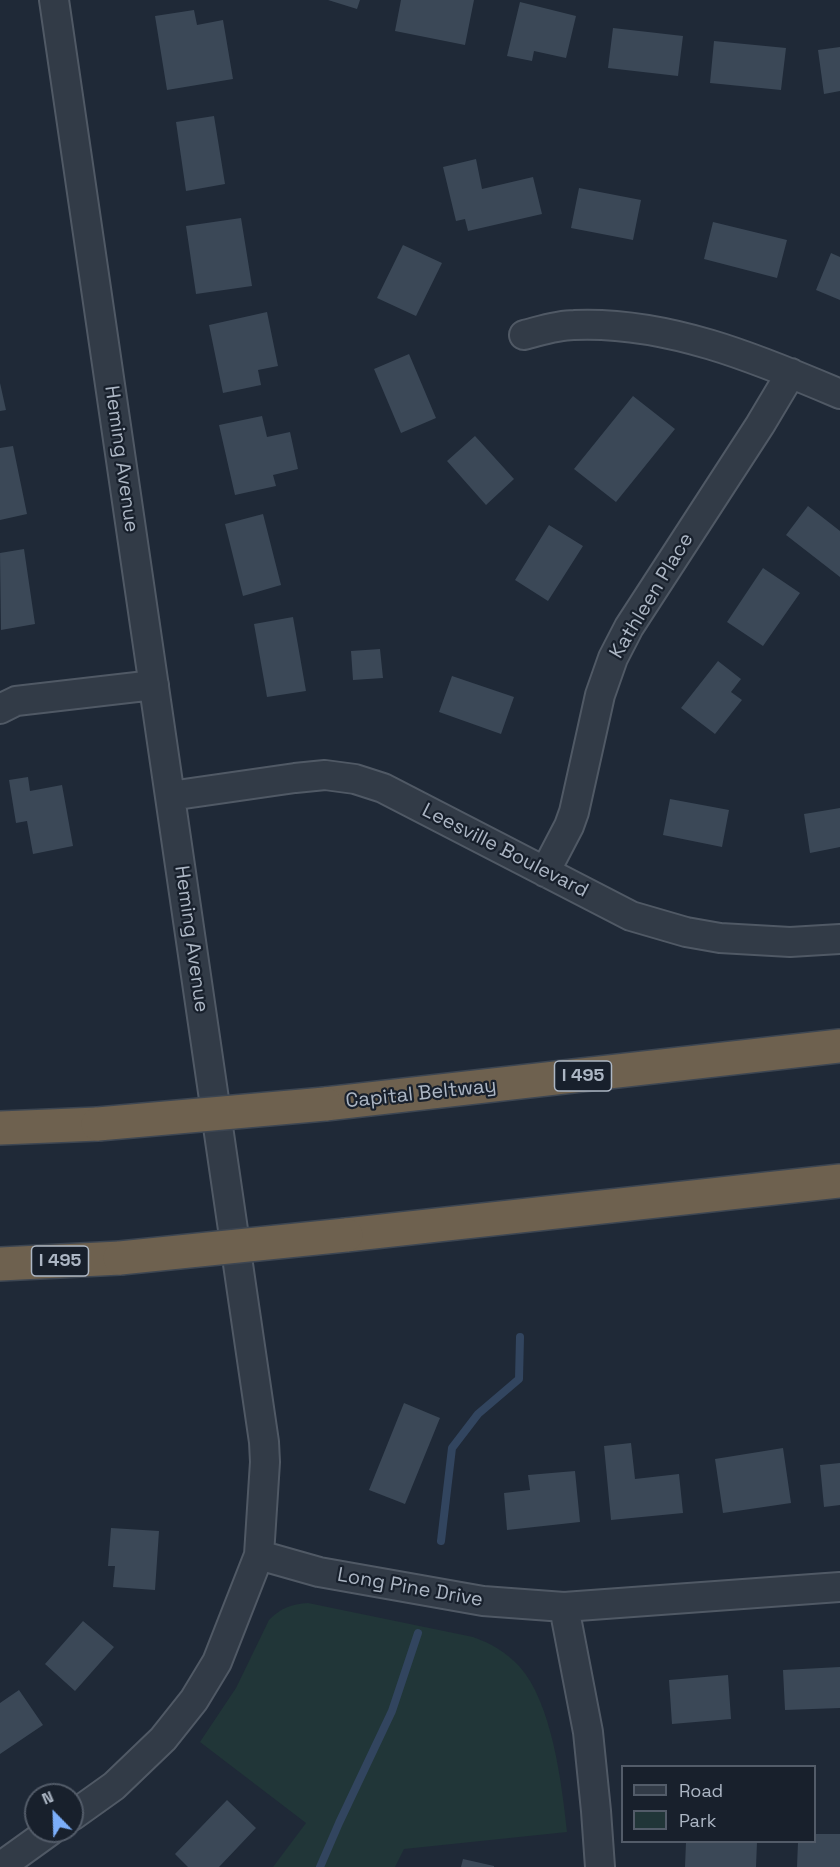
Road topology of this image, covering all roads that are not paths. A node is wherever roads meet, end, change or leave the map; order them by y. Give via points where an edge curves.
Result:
1 (54, 0) edge
2 (524, 335) dead end
3 (791, 373) junction
4 (840, 394) edge
5 (154, 685) junction
6 (0, 709) edge
7 (170, 796) junction
8 (545, 872) junction
9 (840, 939) edge
10 (840, 1046) edge
11 (0, 1128) edge
12 (840, 1181) edge
13 (0, 1264) edge
14 (259, 1556) junction
15 (840, 1587) edge
16 (564, 1607) junction
17 (84, 1807) edge
18 (33, 1843) edge
19 (0, 1867) edge
20 (600, 1867) edge

1 - 5 street, Heming Avenue
2 - 3 street via 571,325 623,325 703,342
3 - 4 street
3 - 8 street, Kathleen Place via 612,657 574,812
5 - 6 street via 16,701
5 - 7 street, Heming Avenue
7 - 8 street, Leesville Boulevard via 325,775 355,778 383,788
7 - 14 street, Heming Avenue via 264,1442
8 - 9 street, Leesville Boulevard via 631,916 686,932 790,942
10 - 11 highway, Capital Beltway / I 495, bridge via 325,1104 99,1124
12 - 13 highway, I 495, bridge via 120,1258
14 - 16 street, Long Pine Drive via 319,1572 483,1601
14 - 17 street, Heming Avenue via 217,1662 194,1700 140,1763
15 - 16 street, Long Pine Drive
16 - 20 street via 588,1732
18 - 19 street

